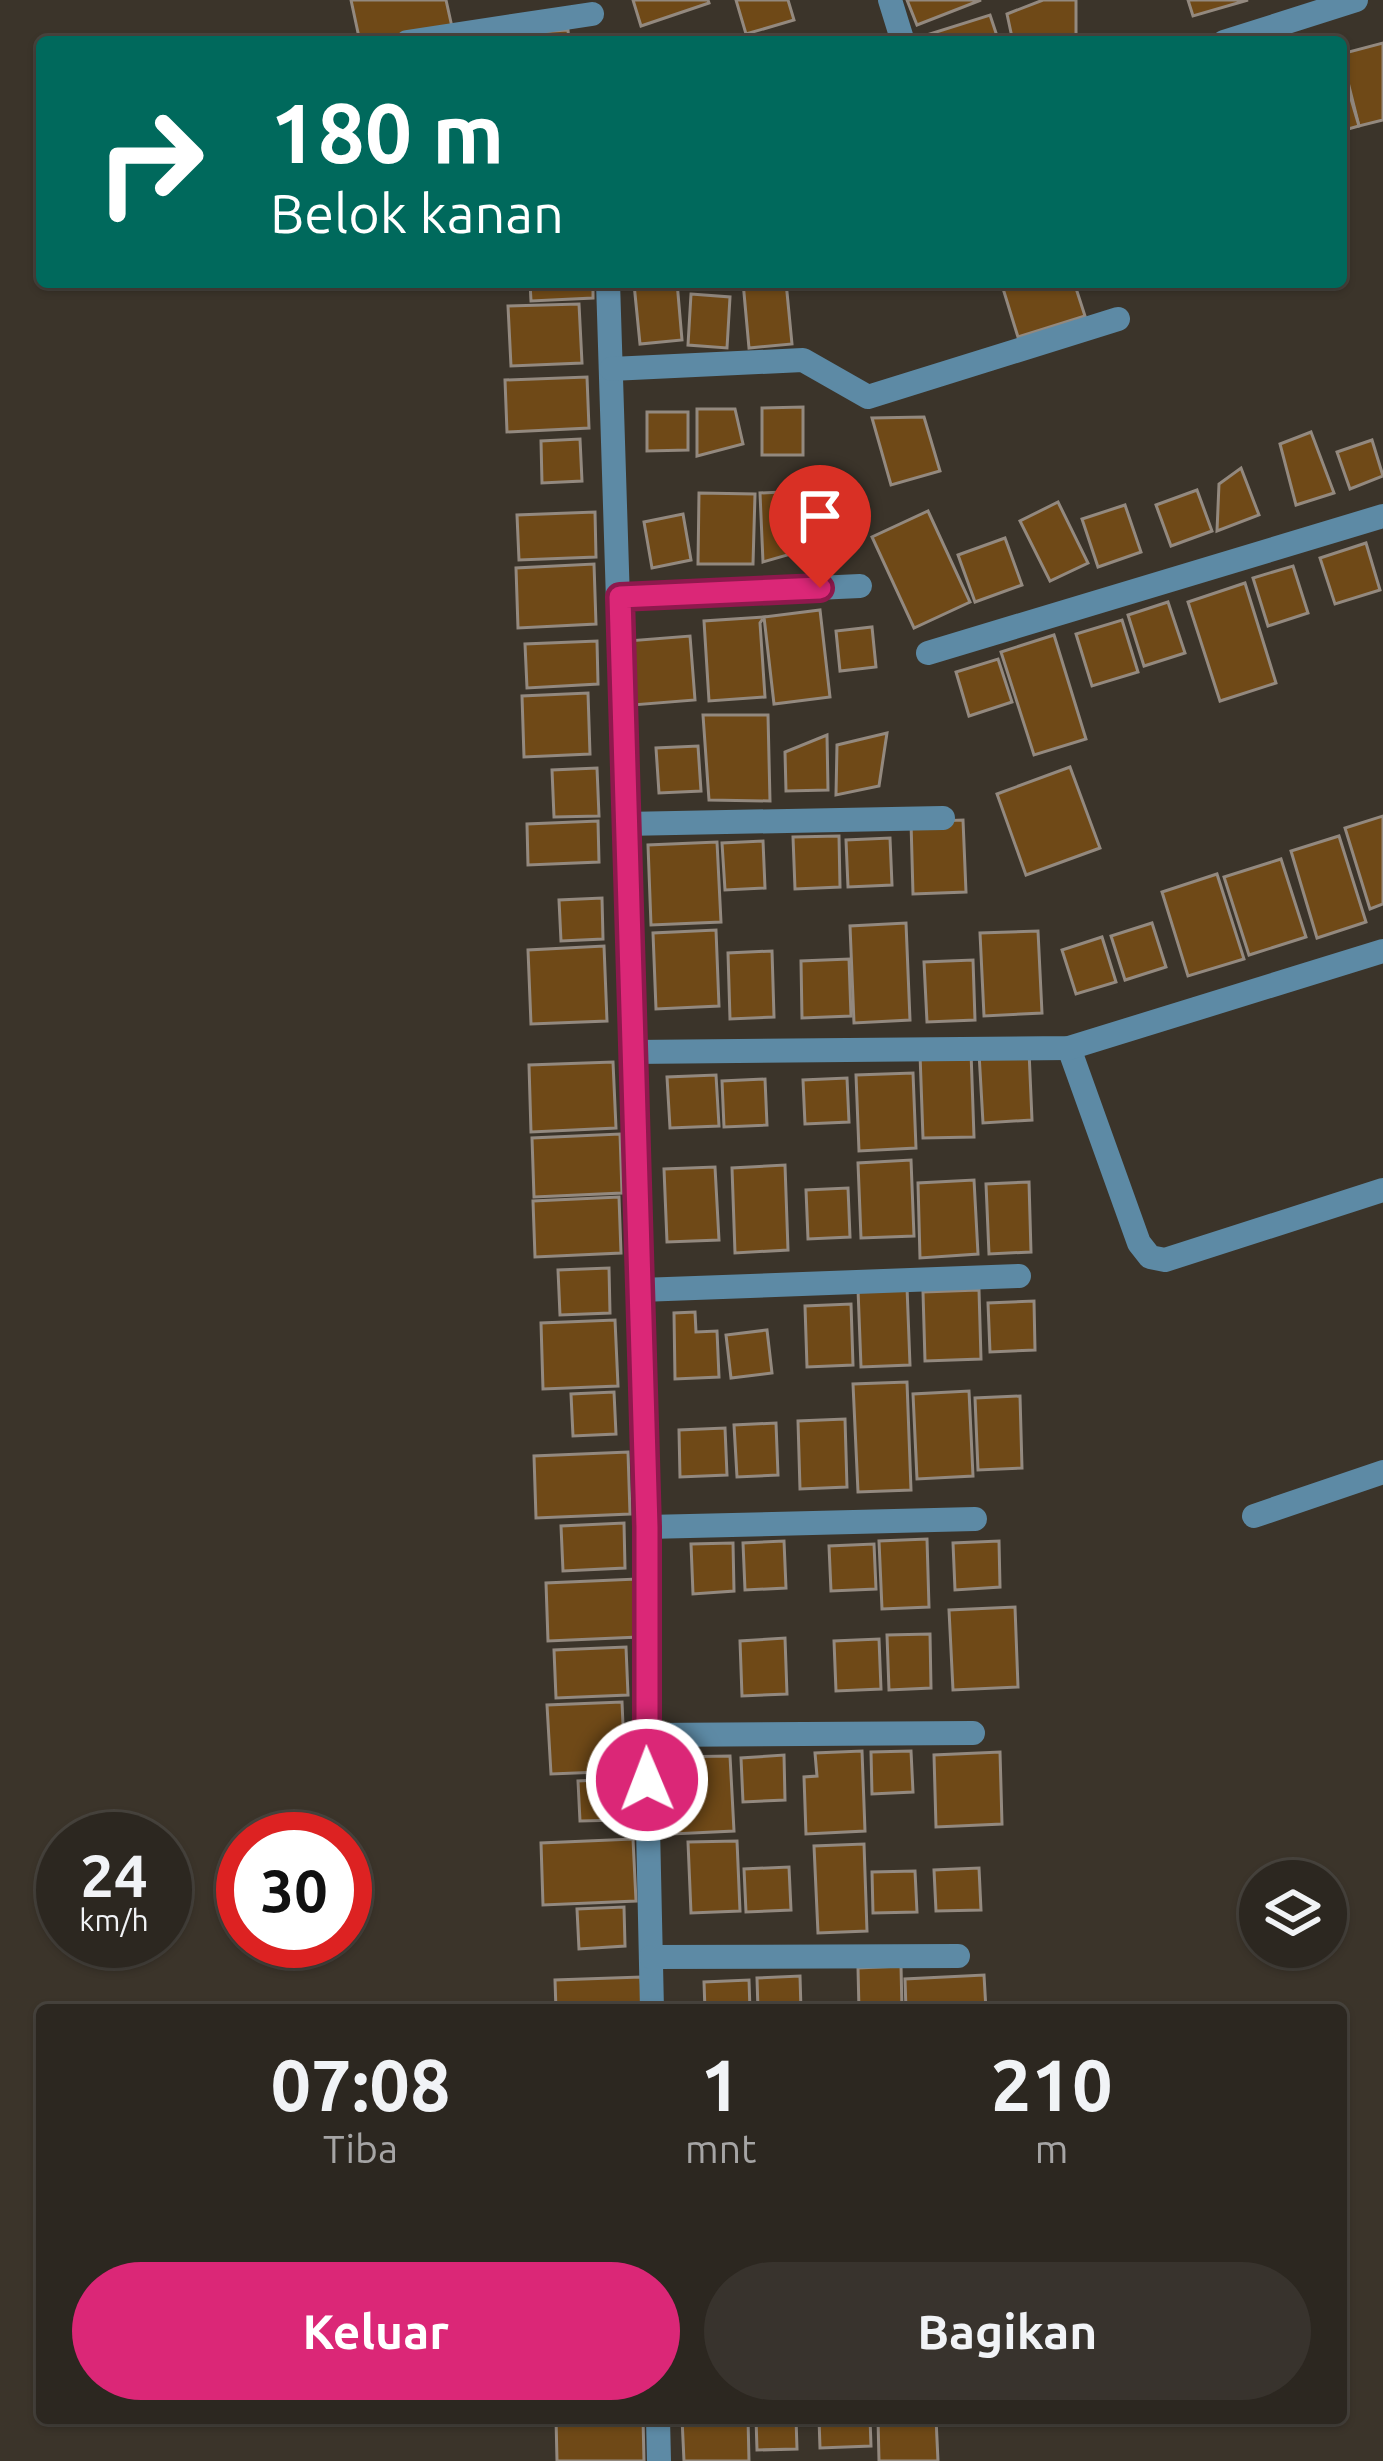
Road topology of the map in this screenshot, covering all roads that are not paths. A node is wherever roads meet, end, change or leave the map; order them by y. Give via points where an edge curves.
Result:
1 (890, 0) edge
2 (1356, 0) edge
3 (591, 7) edge
4 (1297, 9) edge
5 (439, 36) edge
6 (901, 36) edge
7 (1237, 36) edge
8 (608, 288) edge
9 (1118, 319) dead end
10 (611, 369) junction
11 (1383, 516) edge
12 (860, 586) dead end
13 (620, 597) junction
14 (928, 652) dead end
15 (943, 818) dead end
16 (624, 824) junction
17 (1383, 951) edge
18 (1069, 1048) junction
19 (632, 1052) junction
20 (1383, 1190) edge
21 (1019, 1276) dead end
22 (640, 1290) junction
23 (1383, 1472) edge
24 (1255, 1516) dead end
25 (976, 1520) dead end
26 (647, 1527) junction
27 (973, 1733) dead end
28 (646, 1736) junction
29 (958, 1956) dead end
30 (651, 1958) junction
31 (652, 2004) edge
32 (658, 2424) edge
33 (659, 2461) edge

1 - 6 street
2 - 4 street
3 - 5 street
4 - 7 street
8 - 10 street
9 - 10 street via 868,397 803,360
10 - 13 street
11 - 14 street
12 - 13 street
13 - 16 street
15 - 16 street
16 - 19 street
17 - 18 street
18 - 19 street
18 - 20 street via 1150,1257 1165,1260
19 - 22 street
21 - 22 street
22 - 26 street
23 - 24 street
25 - 26 street
26 - 28 street
27 - 28 street
28 - 30 street
29 - 30 street
30 - 31 street
32 - 33 street

